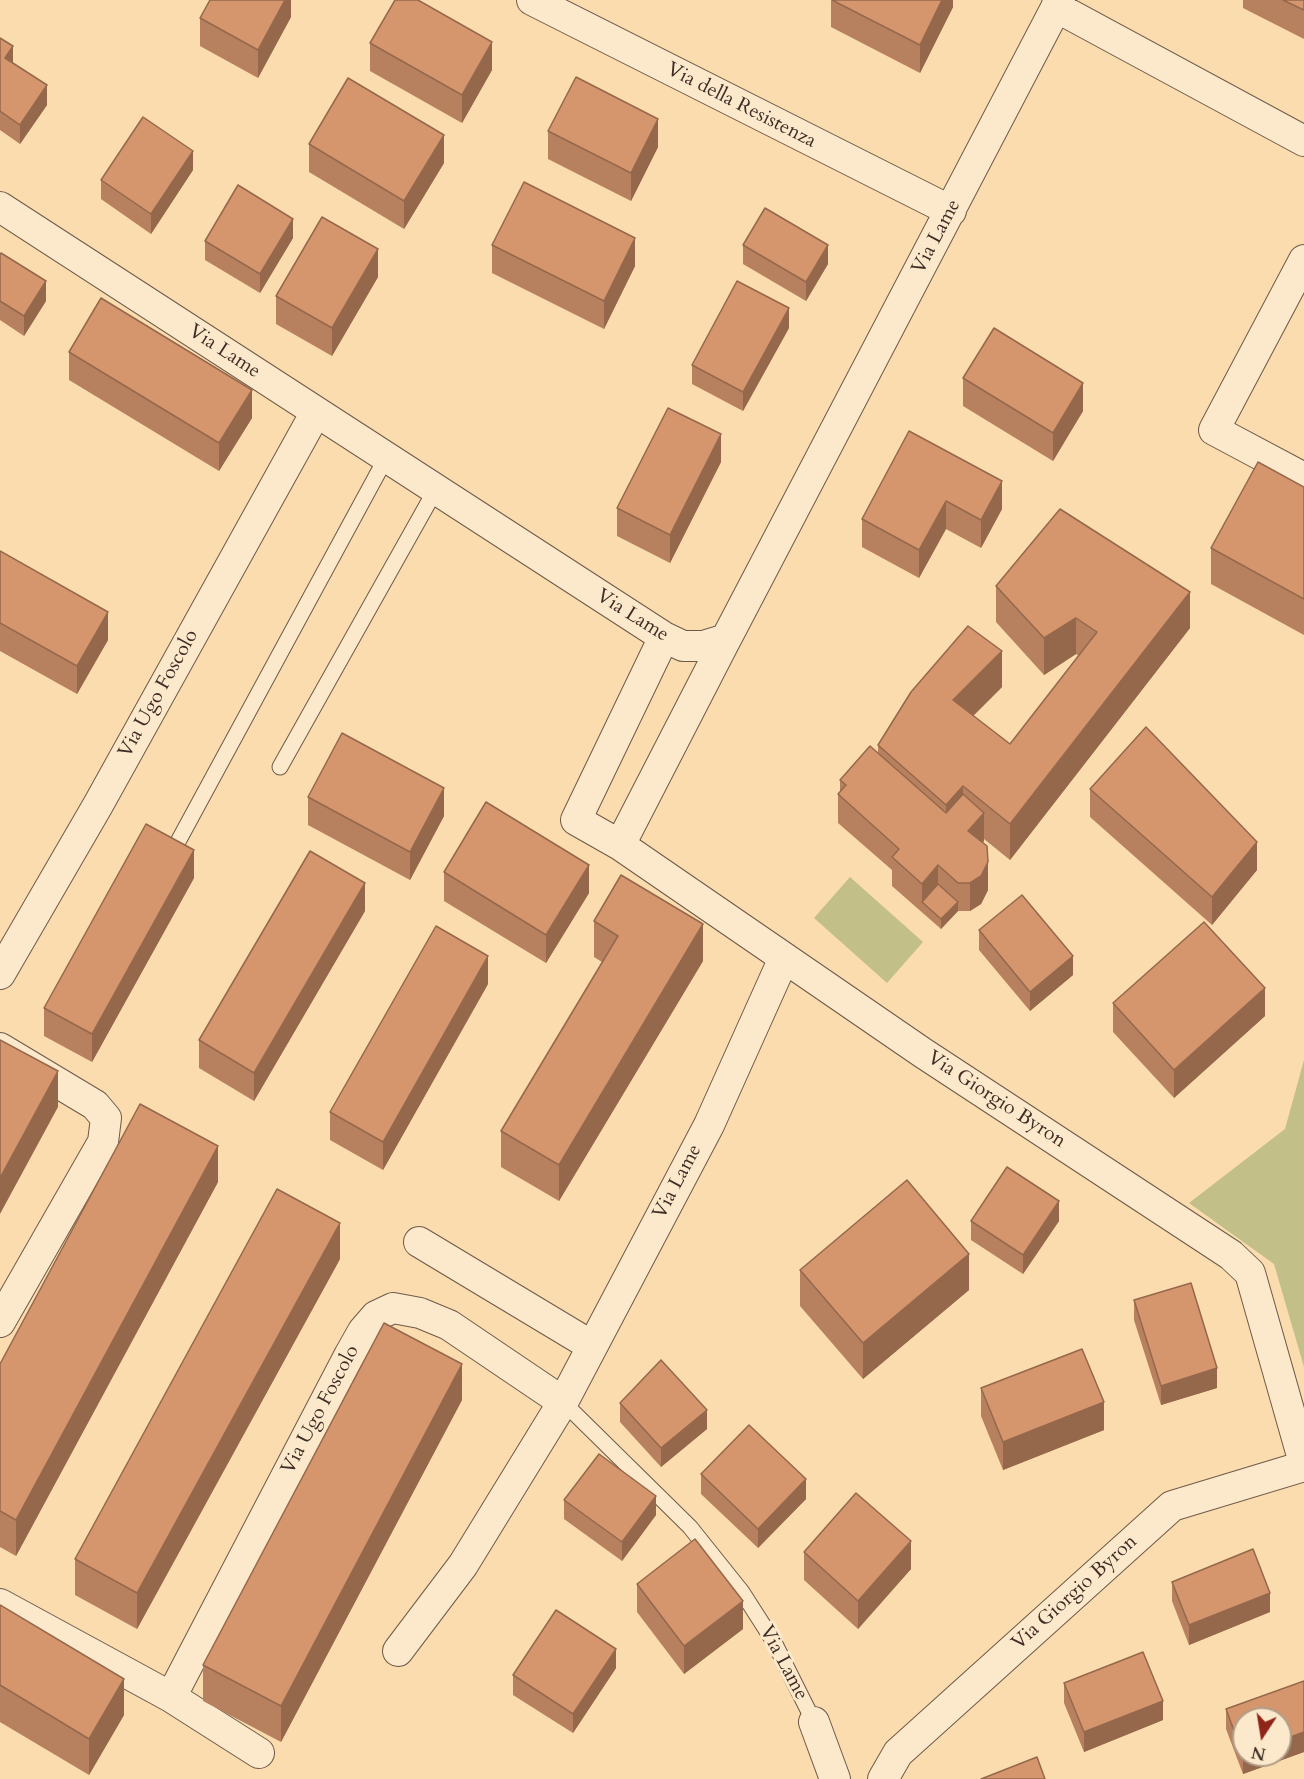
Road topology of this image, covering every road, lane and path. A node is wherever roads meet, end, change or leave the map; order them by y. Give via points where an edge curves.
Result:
1 (532, 0) edge
2 (1058, 4) edge
3 (1304, 141) edge
4 (0, 207) edge
5 (951, 211) junction
6 (1304, 260) edge
7 (316, 412) junction
8 (386, 458) junction
9 (1304, 478) edge
10 (436, 489) junction
11 (664, 638) junction
12 (726, 639) junction
13 (280, 767) dead end
14 (620, 845) junction
15 (174, 849) edge
16 (784, 958) junction
17 (0, 974) edge
18 (0, 1048) edge
19 (419, 1242) dead end
20 (0, 1323) edge
21 (592, 1346) junction
22 (563, 1402) junction
23 (1304, 1465) edge
24 (0, 1604) edge
25 (398, 1651) dead end
26 (171, 1697) junction
27 (814, 1722) joint
28 (259, 1753) dead end
29 (836, 1779) edge
30 (883, 1779) edge

1 - 5 street, Via della Resistenza
2 - 3 street
2 - 5 street, Via Lame
4 - 7 street, Via Lame
5 - 12 street, Via Lame
6 - 9 street via 1214,430
7 - 8 street, Via Lame
7 - 17 street, Via Ugo Foscolo
8 - 10 street, Via Lame
8 - 15 lane
10 - 11 street, Via Lame
10 - 13 lane
11 - 12 street, Via Lame via 683,646 703,646
11 - 14 street, Via Giorgio Byron via 576,820
12 - 14 street
14 - 16 street, Via Giorgio Byron
16 - 21 street, Via Lame via 709,1125
16 - 23 street, Via Giorgio Byron via 1231,1255 1250,1273
18 - 20 street via 95,1105 106,1118 103,1142
19 - 21 street
21 - 22 street, Via Lame
22 - 25 street, Via Lame via 463,1565
22 - 26 street, Via Ugo Foscolo via 449,1325 420,1313 393,1308 376,1316 350,1354
22 - 27 lane, Via Lame via 690,1527 736,1584 774,1642
23 - 30 street, Via Giorgio Byron via 1172,1506 898,1753
24 - 26 street
26 - 28 street
27 - 29 street, Via Lame

